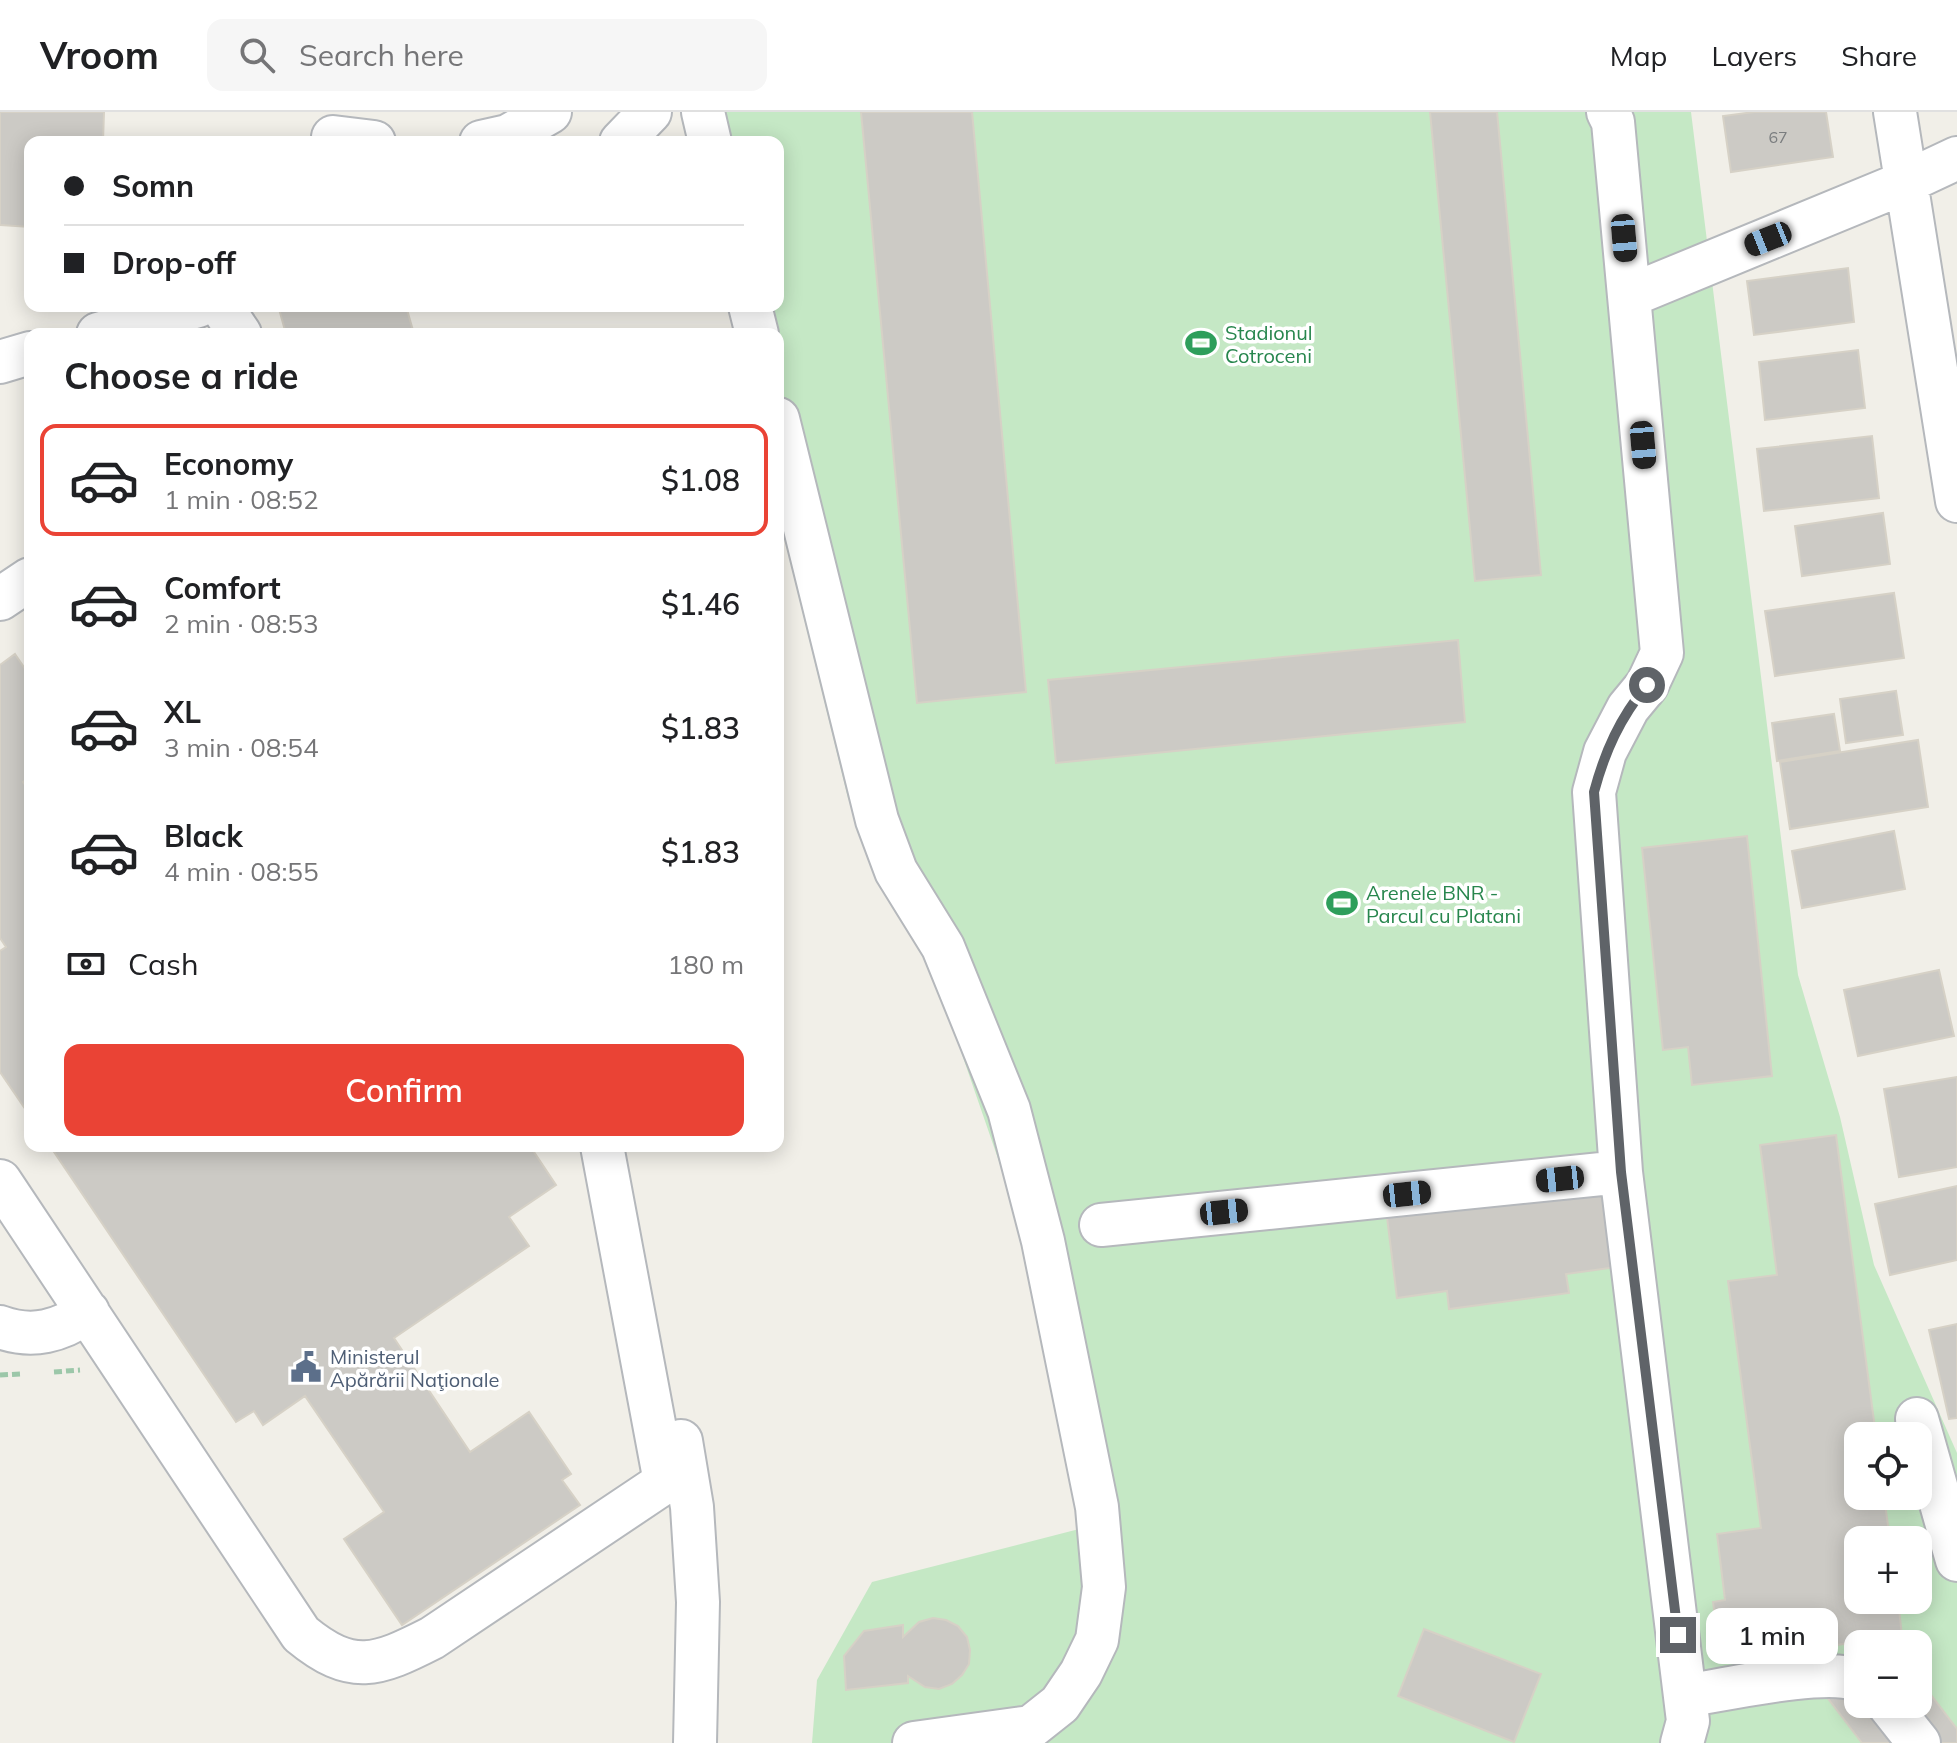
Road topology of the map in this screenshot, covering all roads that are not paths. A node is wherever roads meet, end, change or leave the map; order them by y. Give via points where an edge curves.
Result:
1 (550, 112) edge
2 (650, 112) edge
3 (703, 112) edge
4 (1608, 112) edge
5 (1895, 112) edge
6 (508, 136) edge
7 (627, 136) edge
8 (709, 136) edge
9 (1957, 158) edge
10 (1906, 182) junction
11 (1629, 296) junction
12 (178, 312) edge
13 (125, 328) edge
14 (24, 355) edge
15 (0, 362) edge
16 (784, 443) edge
17 (1955, 480) edge
18 (24, 583) edge
19 (0, 599) edge
20 (603, 1152) edge
21 (633, 1152) edge
22 (1621, 1172) junction
23 (0, 1181) edge
24 (1101, 1225) dead end
25 (88, 1312) junction
26 (0, 1327) edge
27 (1917, 1419) dead end
28 (1957, 1560) edge
29 (1844, 1677) edge
30 (1685, 1696) junction
31 (1899, 1718) edge
32 (695, 1743) edge
33 (914, 1743) edge
34 (1682, 1743) edge
35 (1919, 1743) edge

1 - 6 street
2 - 7 street
3 - 8 street
4 - 11 street
5 - 10 street
9 - 10 street
10 - 11 street
10 - 17 street
11 - 22 street via 1662,653 1605,752 1594,792
12 - 13 street
14 - 15 street
16 - 33 street via 877,820 896,871 943,947 1009,1110 1043,1241 1097,1507 1104,1587 1097,1640 1060,1704 1031,1727
18 - 19 street
20 - 25 street via 665,1482 401,1654 344,1662 301,1634
21 - 32 street via 692,1507 698,1602
22 - 24 street
22 - 30 street
23 - 25 street
25 - 26 street via 41,1334
27 - 28 street
29 - 30 street
30 - 34 street via 1688,1721
31 - 35 street

